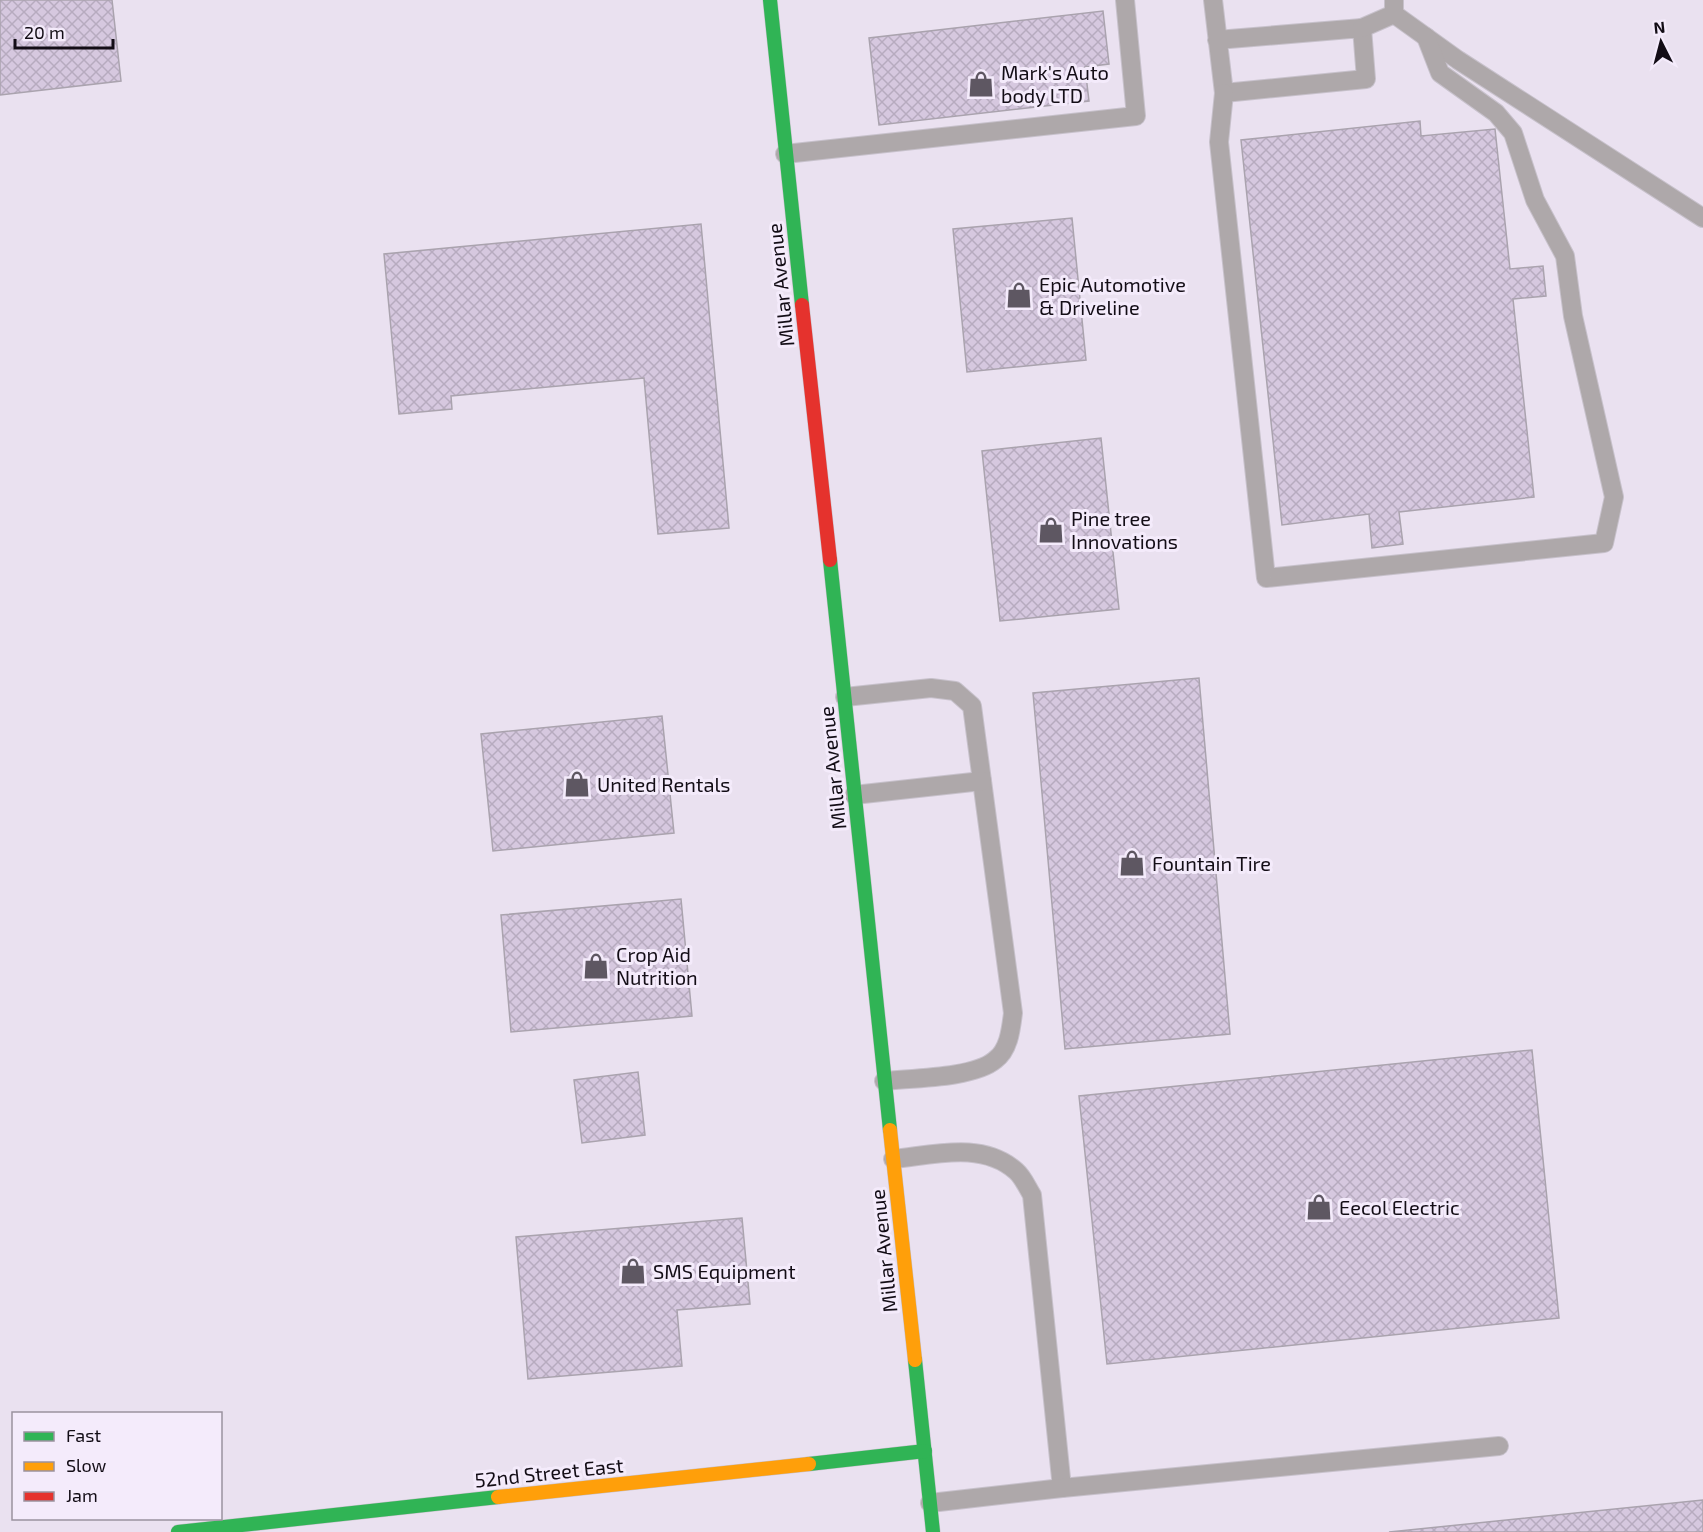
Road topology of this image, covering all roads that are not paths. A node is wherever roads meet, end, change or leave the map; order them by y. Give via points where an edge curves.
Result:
1 (770, 0) edge
2 (1125, 0) edge
3 (1212, 0) edge
4 (1394, 7) edge
5 (1362, 28) junction
6 (1426, 37) junction
7 (1217, 40) junction
8 (1224, 93) junction
9 (785, 154) junction
10 (1703, 218) edge
11 (844, 697) junction
12 (982, 782) junction
13 (855, 795) junction
14 (884, 1080) junction
15 (893, 1159) junction
16 (1500, 1446) dead end
17 (925, 1451) junction
18 (1062, 1488) junction
19 (930, 1503) junction
20 (178, 1532) edge
21 (933, 1532) edge

1 - 9 street, Millar Avenue
2 - 9 lane via 1137,116
3 - 7 lane
4 - 5 lane
4 - 6 lane
5 - 7 lane
5 - 8 lane via 1366,79
6 - 8 lane via 1440,73 1496,113 1513,133 1535,200 1565,256 1573,316 1614,497 1604,543 1266,578 1218,142
6 - 10 lane
7 - 8 lane
9 - 11 street, Millar Avenue
11 - 12 lane via 932,688 955,691 972,706
11 - 13 street, Millar Avenue
12 - 13 lane
12 - 14 lane via 1013,1013 1010,1038 997,1059 977,1071
13 - 14 street, Millar Avenue
14 - 15 street, Millar Avenue
15 - 17 street, Millar Avenue
15 - 18 lane via 975,1152 998,1158 1018,1173 1032,1195
16 - 18 lane
17 - 19 street, Millar Avenue
17 - 20 street, 52nd Street East
18 - 19 lane
19 - 21 street, Millar Avenue

